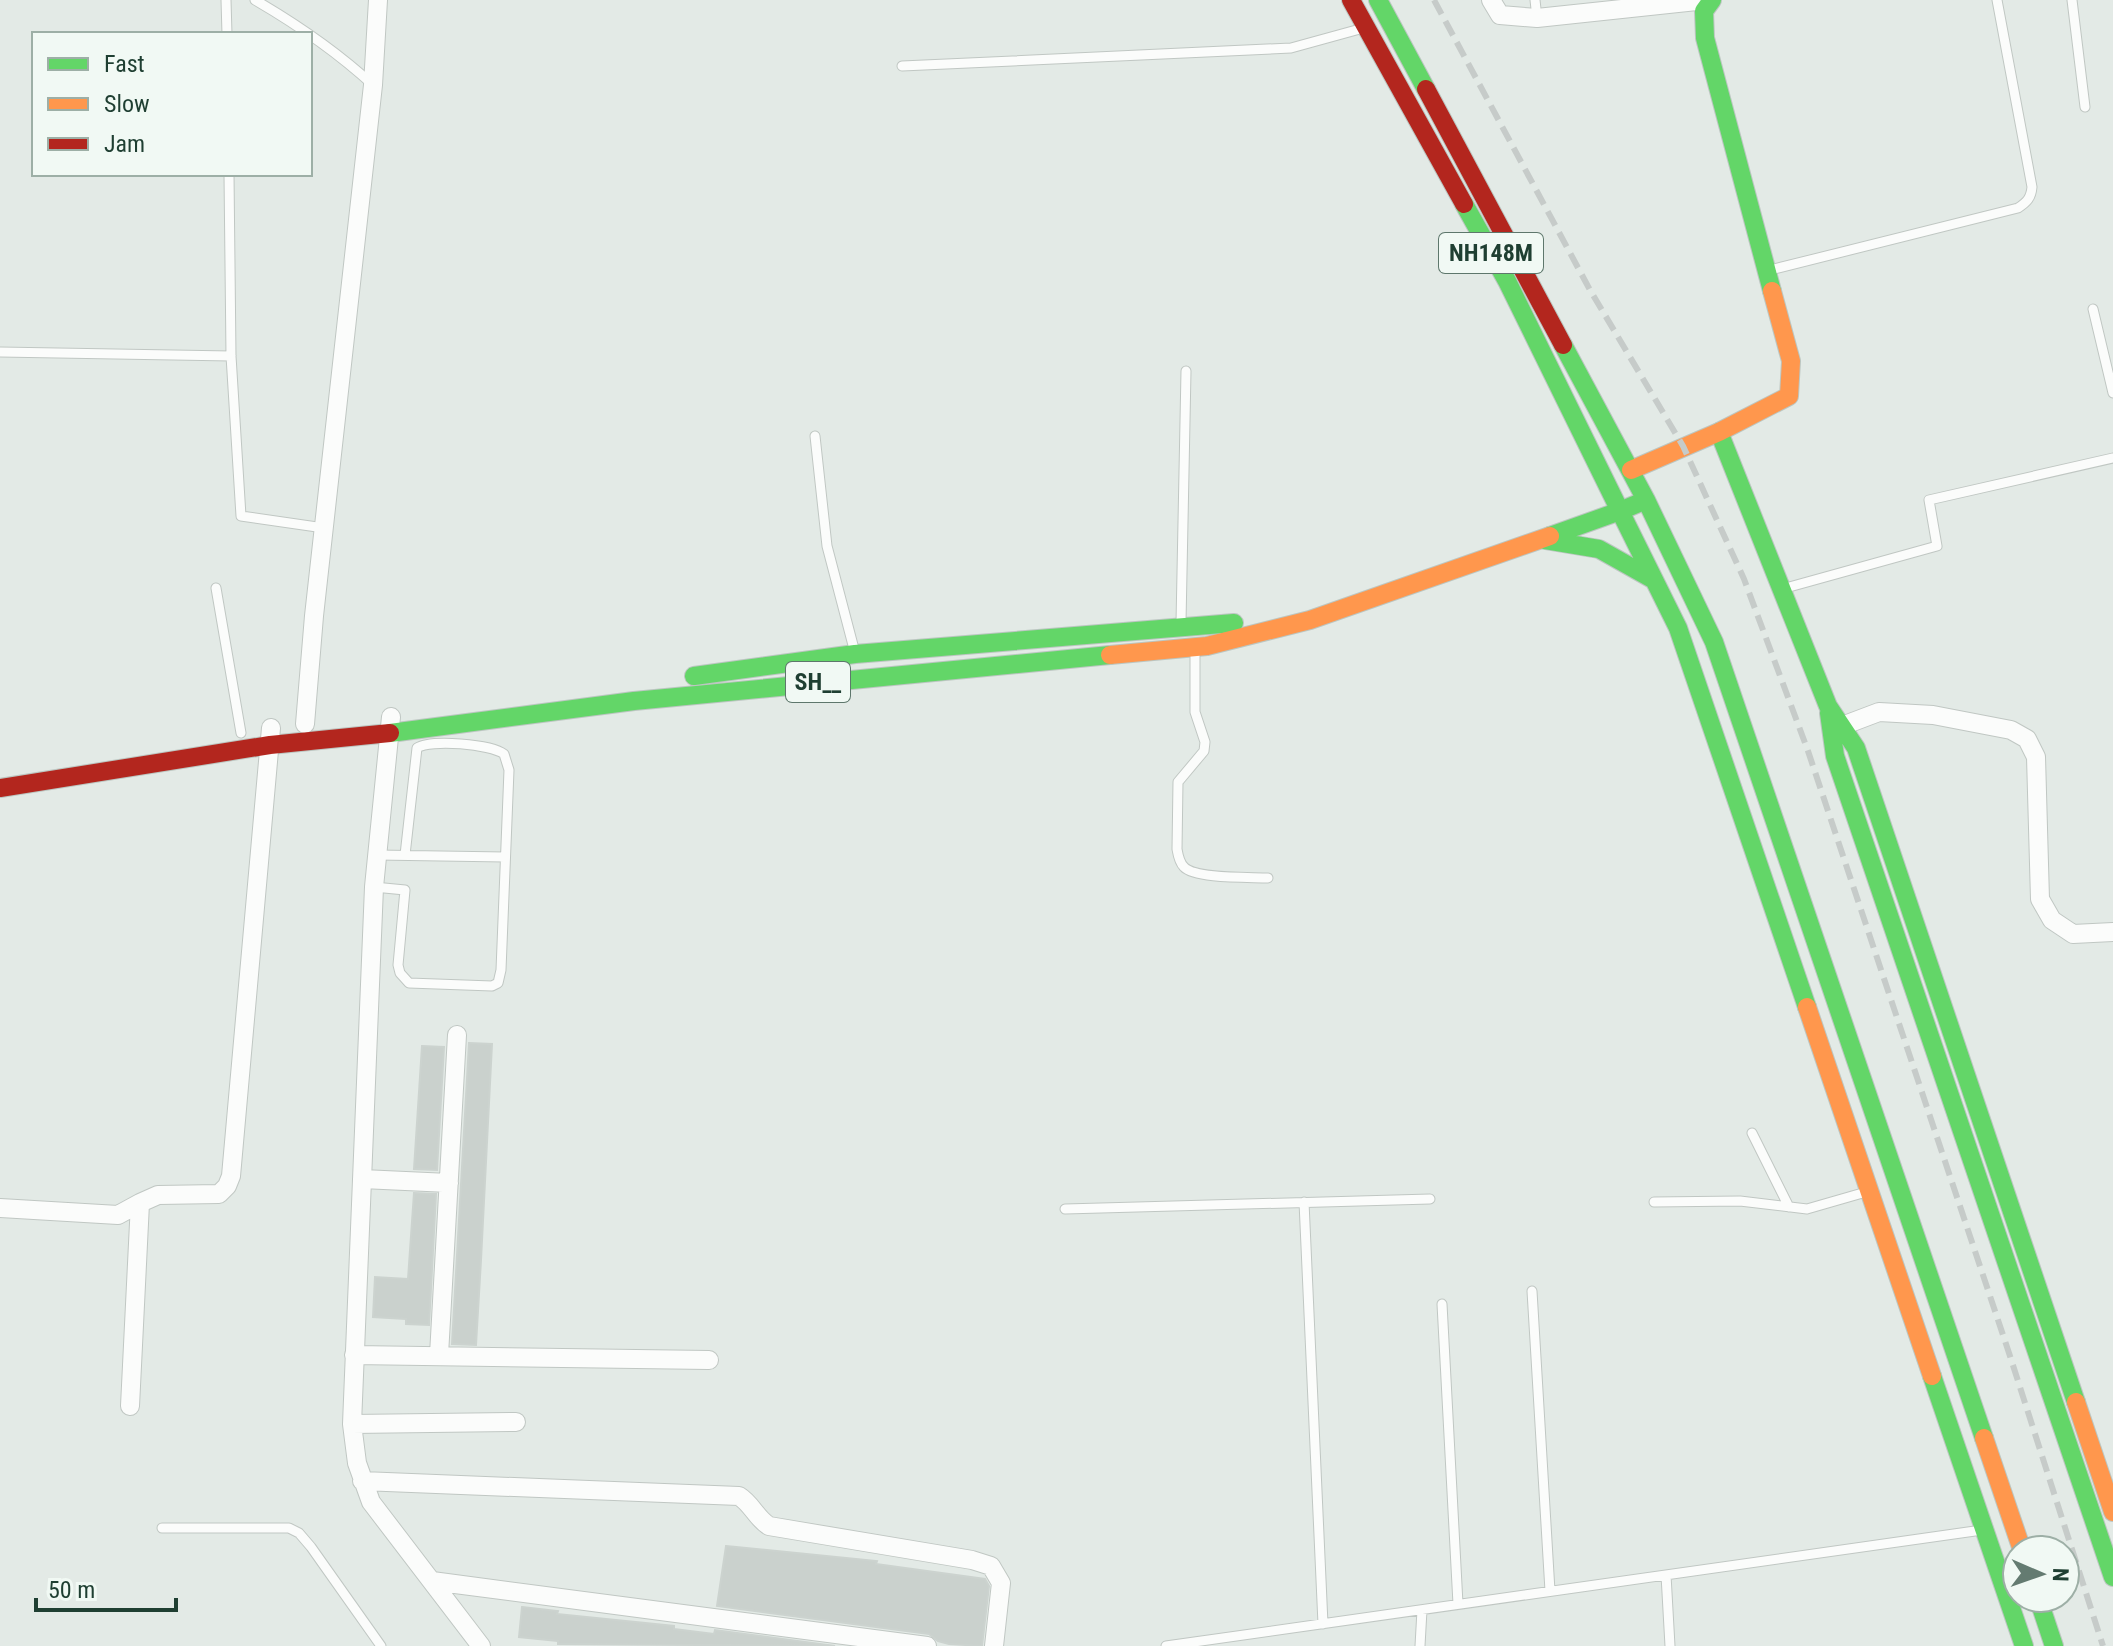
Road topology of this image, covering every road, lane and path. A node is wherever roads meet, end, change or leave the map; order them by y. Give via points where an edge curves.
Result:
1 (226, 0) edge
2 (255, 0) edge
3 (378, 0) edge
4 (1351, 0) edge
5 (1378, 0) edge
6 (1491, 0) edge
7 (1709, 0) edge
8 (1997, 0) edge
9 (2072, 0) edge
10 (1536, 9) edge
11 (1367, 27) junction
12 (227, 32) edge
13 (308, 32) edge
14 (312, 35) edge
15 (902, 66) dead end
16 (373, 85) junction
17 (2085, 107) dead end
18 (229, 176) edge
19 (1767, 271) junction
20 (2093, 309) dead end
21 (0, 352) edge
22 (231, 356) junction
23 (1186, 371) dead end
24 (2113, 393) edge
25 (1719, 432) junction
26 (815, 436) dead end
27 (2113, 458) edge
28 (1634, 476) junction
29 (1646, 500) junction
30 (1610, 501) junction
31 (1568, 510) dead end
32 (324, 528) junction
33 (1538, 540) junction
34 (1654, 581) junction
35 (216, 588) dead end
36 (1782, 589) junction
37 (1181, 621) junction
38 (1195, 648) junction
39 (855, 654) junction
40 (1828, 706) junction
41 (305, 724) junction
42 (390, 725) junction
43 (1842, 726) junction
44 (241, 733) junction
45 (271, 737) junction
46 (0, 770) edge
47 (0, 788) edge
48 (376, 855) junction
49 (405, 855) junction
50 (505, 857) junction
51 (1268, 878) dead end
52 (374, 887) junction
53 (2113, 932) edge
54 (457, 1035) dead end
55 (1752, 1133) dead end
56 (362, 1179) junction
57 (449, 1183) junction
58 (1869, 1191) junction
59 (1430, 1199) dead end
60 (1304, 1202) junction
61 (1654, 1202) dead end
62 (140, 1203) junction
63 (1789, 1207) junction
64 (0, 1208) edge
65 (1065, 1209) dead end
66 (1532, 1291) dead end
67 (1442, 1304) dead end
68 (354, 1355) junction
69 (439, 1355) junction
70 (709, 1360) dead end
71 (130, 1406) dead end
72 (516, 1422) dead end
73 (352, 1424) junction
74 (362, 1481) junction
75 (2113, 1512) edge
76 (162, 1528) dead end
77 (1985, 1530) junction
78 (2017, 1534) edge
79 (1666, 1575) junction
80 (2113, 1577) edge
81 (432, 1581) junction
82 (1550, 1591) junction
83 (1458, 1604) junction
84 (1422, 1610) junction
85 (2043, 1614) edge
86 (1323, 1624) junction
87 (381, 1646) edge
88 (481, 1646) edge
89 (927, 1646) edge
90 (994, 1646) edge
91 (1166, 1646) edge
92 (1420, 1646) edge
93 (1670, 1646) edge
94 (2024, 1646) edge
95 (2054, 1646) edge

1 - 12 lane
2 - 13 lane
3 - 16 street
4 - 11 main road, NH148M
5 - 28 main road, NH148M
6 - 10 street via 1500,15
7 - 10 street
7 - 19 main road via 1705,38
8 - 19 lane via 2031,197 2018,208
9 - 17 lane
11 - 15 lane via 1291,48
11 - 30 main road, NH148M via 1507,281
14 - 16 lane
16 - 32 street
18 - 22 lane
19 - 25 main road via 1791,361 1789,396
20 - 24 lane
21 - 22 lane
22 - 32 lane via 241,516
23 - 37 lane
25 - 28 main road
25 - 36 main road
26 - 39 lane via 827,546
27 - 36 lane via 1929,500 1937,546
28 - 29 main road, NH148M
28 - 30 main road
29 - 30 main road
29 - 78 main road via 1714,642
30 - 33 main road, SH__
30 - 34 main road
31 - 37 main road, SH__ via 1375,582 1239,623
32 - 41 street
33 - 34 main road via 1599,549
33 - 38 main road, SH__ via 1310,620
34 - 58 main road via 1678,628
35 - 44 lane
36 - 40 main road
37 - 39 main road, SH__
38 - 42 main road, SH__
38 - 51 lane via 1195,712 1205,742 1204,751 1178,782 1179,860 1200,874
39 - 42 main road, SH__
40 - 43 main road
40 - 80 main road via 1835,756
41 - 42 main road, SH__
41 - 45 main road, SH__
42 - 45 main road, SH__
42 - 48 street
43 - 53 street via 1879,712 1933,715 2011,730 2027,739 2036,757 2040,899 2052,920 2073,934
43 - 75 main road via 1856,748
44 - 45 main road, SH__
44 - 46 main road, SH__
45 - 47 main road, SH__
45 - 62 street via 231,1176 219,1194 158,1195
48 - 49 lane
48 - 52 street
49 - 50 lane
49 - 50 lane via 414,759 417,748 430,744 488,746 504,754 509,770
50 - 52 lane via 501,970 492,986 405,980 398,965 405,890
52 - 56 street
54 - 57 street
55 - 63 lane
56 - 57 street
56 - 68 street
57 - 69 street
58 - 63 lane via 1816,1207
58 - 77 main road
59 - 60 lane
60 - 65 lane
60 - 86 lane
61 - 63 lane via 1740,1201
62 - 64 street via 118,1215
62 - 71 street
66 - 82 lane
67 - 83 lane
68 - 69 street
68 - 73 street
69 - 70 street
72 - 73 street
73 - 74 street
74 - 81 street via 371,1502
74 - 90 street via 739,1496 769,1526 991,1566 1001,1583
76 - 87 lane via 289,1528 299,1533
77 - 79 lane
77 - 94 main road
79 - 82 lane
79 - 93 lane
81 - 88 street
81 - 89 street
82 - 83 lane
83 - 84 lane
84 - 86 lane
84 - 92 lane
85 - 95 main road
86 - 91 lane

